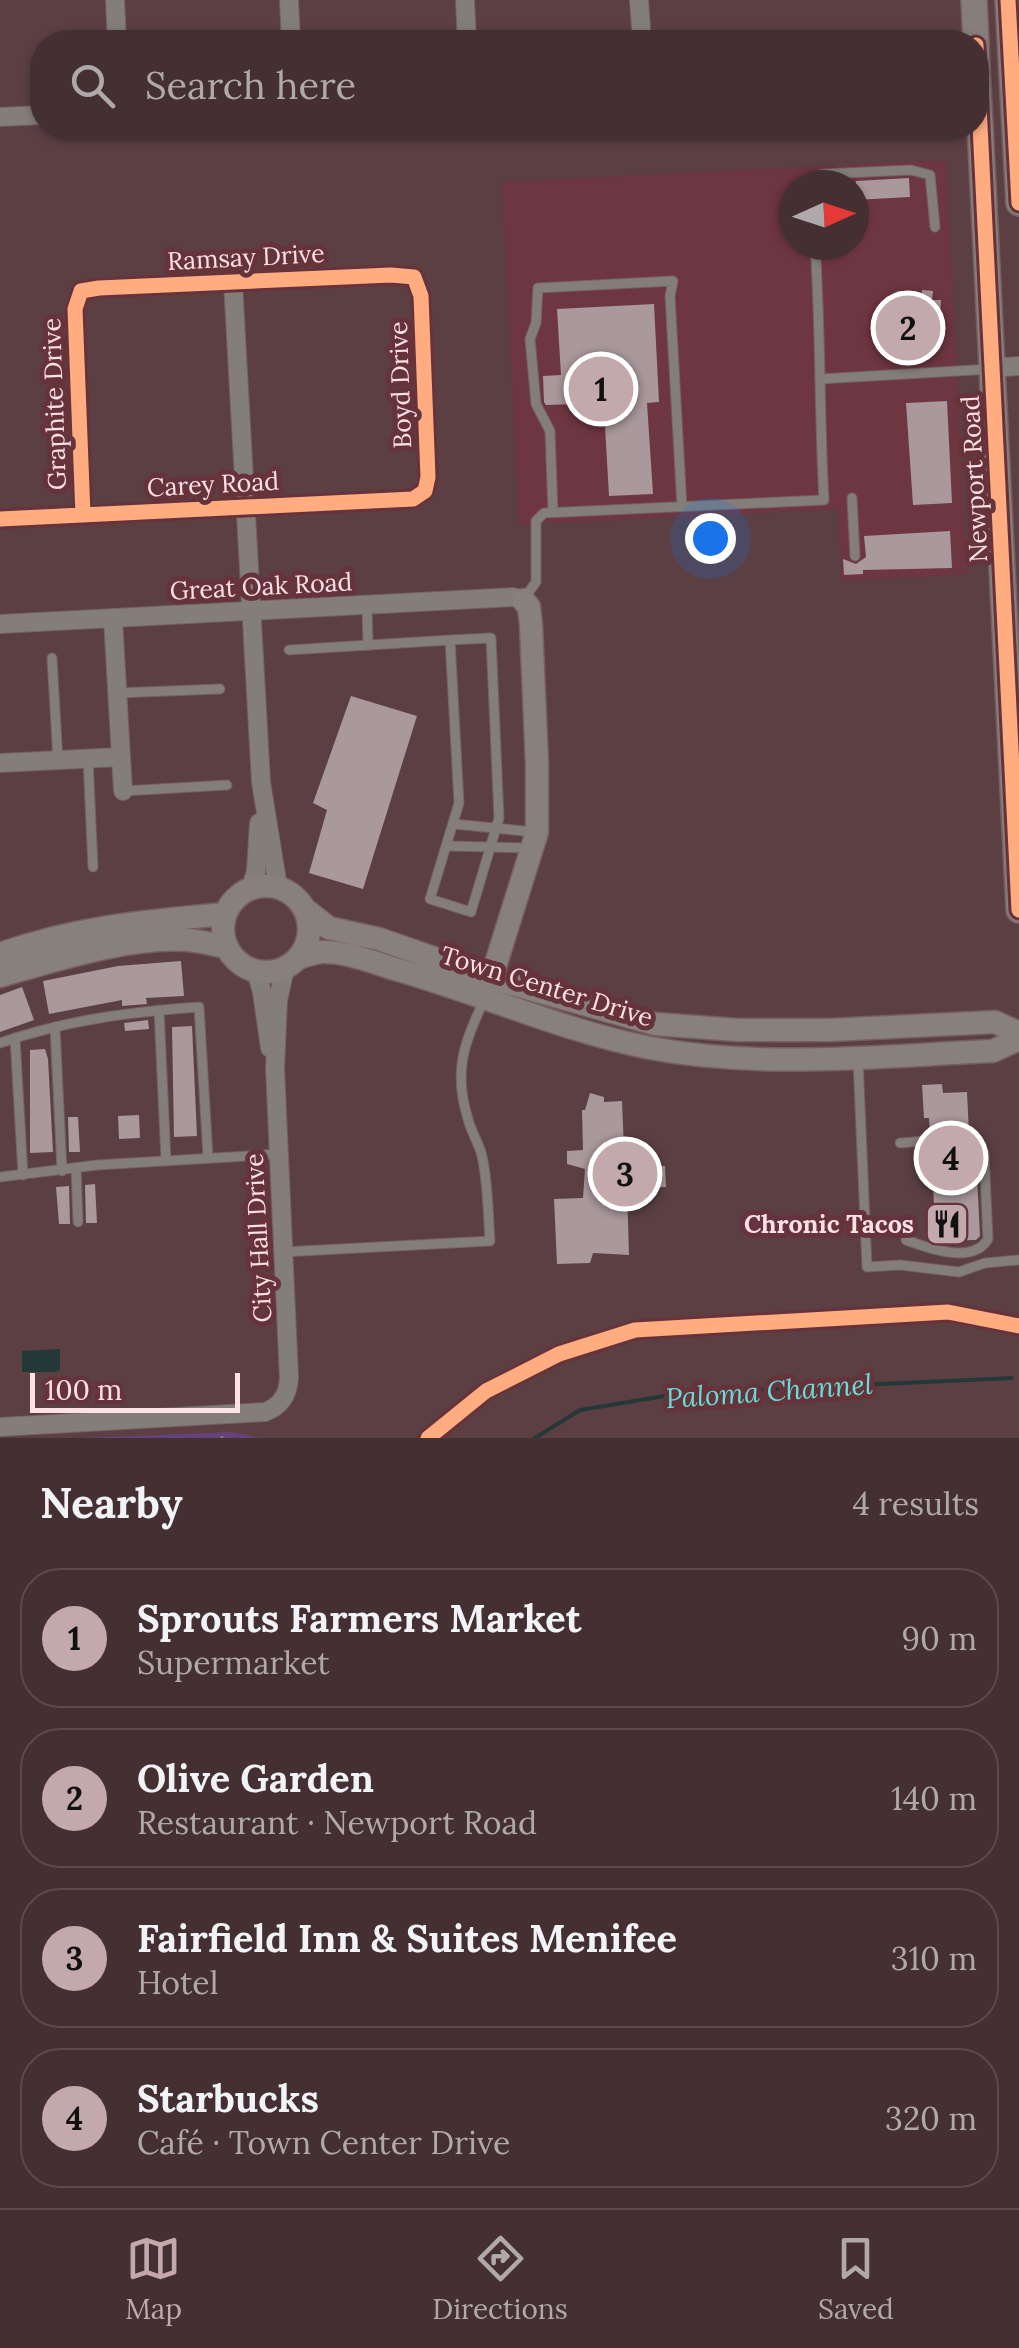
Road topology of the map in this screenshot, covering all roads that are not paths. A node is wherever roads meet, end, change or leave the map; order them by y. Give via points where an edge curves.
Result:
1 (115, 0) edge
2 (288, 0) edge
3 (465, 0) edge
4 (639, 0) edge
5 (974, 0) edge
6 (1008, 0) edge
7 (116, 30) edge
8 (290, 30) edge
9 (466, 30) edge
10 (641, 30) edge
11 (975, 30) edge
12 (30, 116) edge
13 (0, 117) edge
14 (985, 140) edge
15 (869, 172) edge
16 (1019, 203) edge
17 (935, 227) dead end
18 (816, 260) edge
19 (414, 278) joint
20 (234, 284) junction
21 (80, 291) joint
22 (1006, 367) edge
23 (820, 380) junction
24 (426, 492) joint
25 (852, 498) dead end
26 (682, 506) junction
27 (244, 508) junction
28 (552, 512) junction
29 (83, 515) junction
30 (0, 519) edge
31 (854, 556) dead end
32 (524, 600) junction
33 (367, 606) junction
34 (249, 612) junction
35 (113, 619) junction
36 (0, 624) edge
37 (450, 640) junction
38 (368, 645) junction
39 (289, 650) dead end
40 (52, 658) dead end
41 (220, 689) dead end
42 (116, 693) junction
43 (120, 757) junction
44 (88, 759) junction
45 (58, 760) junction
46 (0, 764) edge
47 (261, 782) junction
48 (228, 785) dead end
49 (122, 791) joint
50 (454, 824) junction
51 (496, 827) junction
52 (534, 840) junction
53 (448, 846) junction
54 (491, 846) junction
55 (93, 867) dead end
56 (278, 887) junction
57 (252, 888) junction
58 (306, 910) junction
59 (1019, 910) edge
60 (225, 914) junction
61 (227, 948) junction
62 (0, 954) edge
63 (292, 963) junction
64 (256, 971) junction
65 (0, 976) edge
66 (488, 988) junction
67 (159, 1010) junction
68 (55, 1027) junction
69 (830, 1030) junction
70 (1019, 1036) edge
71 (16, 1038) junction
72 (0, 1044) edge
73 (695, 1054) junction
74 (858, 1058) junction
75 (274, 1068) junction
76 (900, 1144) dead end
77 (278, 1154) junction
78 (208, 1157) junction
79 (166, 1160) junction
80 (76, 1168) junction
81 (62, 1170) junction
82 (23, 1174) junction
83 (0, 1177) edge
84 (78, 1222) dead end
85 (906, 1240) dead end
86 (283, 1252) junction
87 (1019, 1260) edge
88 (0, 1427) edge

1 - 7 street
2 - 8 street
3 - 9 street
4 - 10 street
5 - 11 main road, Newport Road
6 - 16 main road
12 - 13 street
14 - 22 main road, Newport Road
15 - 17 lane via 930,175
18 - 23 lane
19 - 20 street, Ramsay Drive
19 - 24 street, Boyd Drive via 421,296
20 - 21 street, Ramsay Drive
20 - 27 street
21 - 29 street, Graphite Drive via 74,309
22 - 23 lane
22 - 59 main road, Newport Road
23 - 26 lane via 824,500
24 - 27 street, Carey Road via 413,499
25 - 31 lane
26 - 28 lane
26 - 28 lane via 673,281 538,288 530,339 536,404 550,430
27 - 29 street, Carey Road
27 - 34 street
28 - 32 lane via 536,521 536,582
29 - 30 street, Carey Road
32 - 33 street, Great Oak Road
32 - 52 street via 530,607 538,764
33 - 34 street, Great Oak Road
33 - 38 lane
34 - 35 street, Great Oak Road
34 - 47 street
35 - 36 street, Great Oak Road
35 - 42 street
37 - 38 lane
37 - 50 lane via 459,803
37 - 51 lane via 491,638
38 - 39 lane
40 - 45 lane
41 - 42 lane
42 - 43 street
43 - 44 street
43 - 49 street
44 - 45 street
44 - 55 lane
45 - 46 street
47 - 56 street
47 - 57 street
48 - 49 lane
50 - 51 lane
50 - 53 lane
51 - 52 lane
51 - 54 lane
52 - 54 lane
52 - 66 street
53 - 54 lane
53 - 54 lane via 430,899 471,912
56 - 57 street
56 - 58 street, Town Center Drive
57 - 60 street
58 - 63 street via 309,935
58 - 66 street, Town Center Drive via 329,928 378,939
60 - 61 street
60 - 62 street via 112,924
61 - 64 street
61 - 65 street via 187,940 129,945
63 - 64 street, Town Center Drive
63 - 66 street, Town Center Drive via 320,952
63 - 75 street, City Hall Drive via 278,1000
64 - 75 street, City Hall Drive
66 - 69 street, Town Center Drive via 656,1024
66 - 73 street, Town Center Drive via 593,1034
66 - 86 lane via 463,1047 460,1084 481,1151 490,1241
67 - 68 lane
67 - 78 lane via 198,1007
67 - 79 lane
68 - 71 lane
68 - 81 lane
69 - 70 street, Town Center Drive via 994,1022
69 - 73 street via 802,1043 710,1039
70 - 74 street, Town Center Drive via 996,1051
71 - 72 lane
71 - 82 lane
73 - 74 street, Town Center Drive
74 - 87 lane via 867,1267 959,1272
75 - 77 street, City Hall Drive
76 - 85 lane via 968,1140 984,1153 985,1245 940,1252
77 - 78 lane
77 - 86 street, City Hall Drive
78 - 79 lane
79 - 80 lane
80 - 81 lane
80 - 84 lane
81 - 82 lane
82 - 83 lane
86 - 88 street, City Hall Drive via 290,1378 280,1403 265,1412

